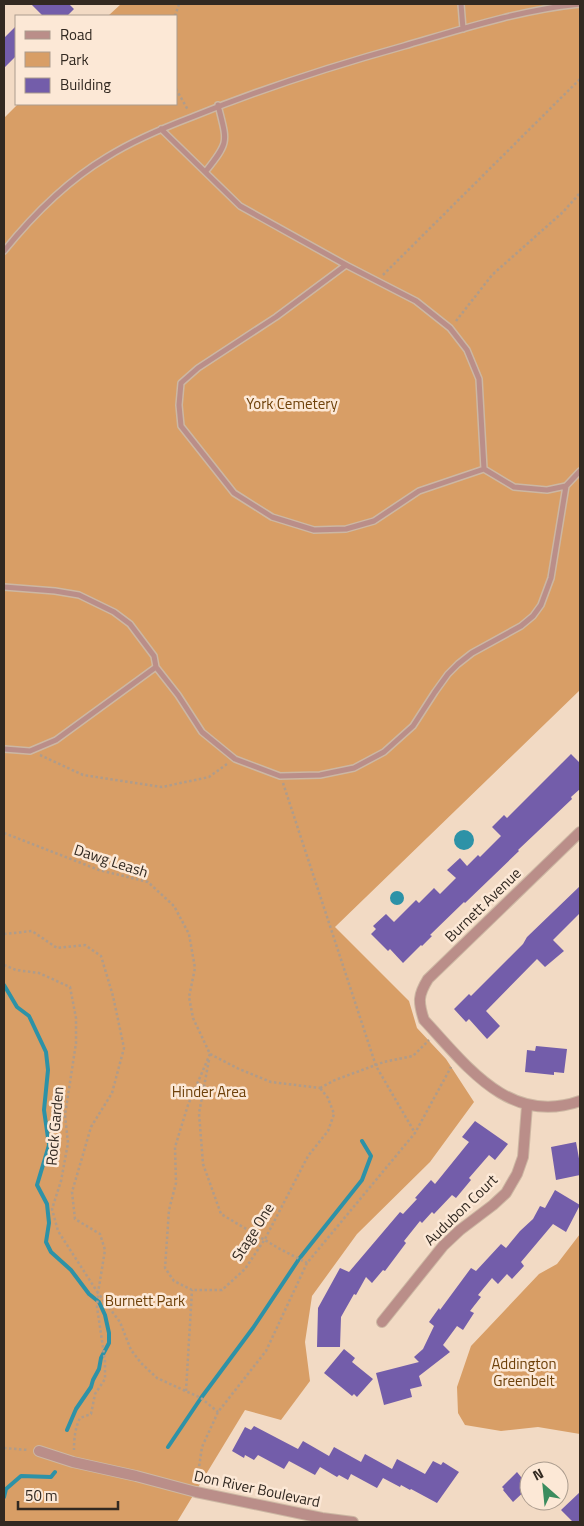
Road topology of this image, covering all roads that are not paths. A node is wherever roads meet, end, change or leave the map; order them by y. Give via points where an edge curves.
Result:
1 (461, 4) edge
2 (580, 4) edge
3 (463, 28) junction
4 (218, 105) junction
5 (161, 129) junction
6 (206, 171) junction
7 (4, 251) edge
8 (346, 266) junction
9 (484, 469) junction
10 (580, 471) edge
11 (566, 486) junction
12 (4, 587) edge
13 (156, 666) junction
14 (4, 749) edge
15 (580, 832) edge
16 (580, 1101) edge
17 (527, 1106) junction
18 (382, 1322) dead end
19 (39, 1451) road end
20 (353, 1522) edge

1 - 3 lane
2 - 3 lane via 550,7
3 - 4 lane via 343,63
4 - 5 lane
4 - 6 lane via 226,137 222,151
5 - 6 lane
5 - 7 lane via 107,157 62,189
6 - 8 lane via 240,206
8 - 9 lane via 416,302 450,328 467,350 479,379
8 - 9 lane via 181,383 181,426 234,493 272,517 314,530 346,529 374,521 420,491
9 - 11 lane via 514,487 547,490
10 - 11 lane
11 - 13 lane via 551,578 533,616 458,664 413,726 384,752 354,768 320,775 280,776 235,758 202,732
12 - 13 lane via 79,595 114,612 130,624 154,656
13 - 14 lane via 56,740 30,751
15 - 17 street, Burnett Avenue via 428,979 420,992 424,1020 436,1033 484,1083
16 - 17 street via 569,1105
17 - 18 street, Audubon Court via 523,1157 506,1193 442,1246
19 - 20 street, Don River Boulevard via 196,1492

